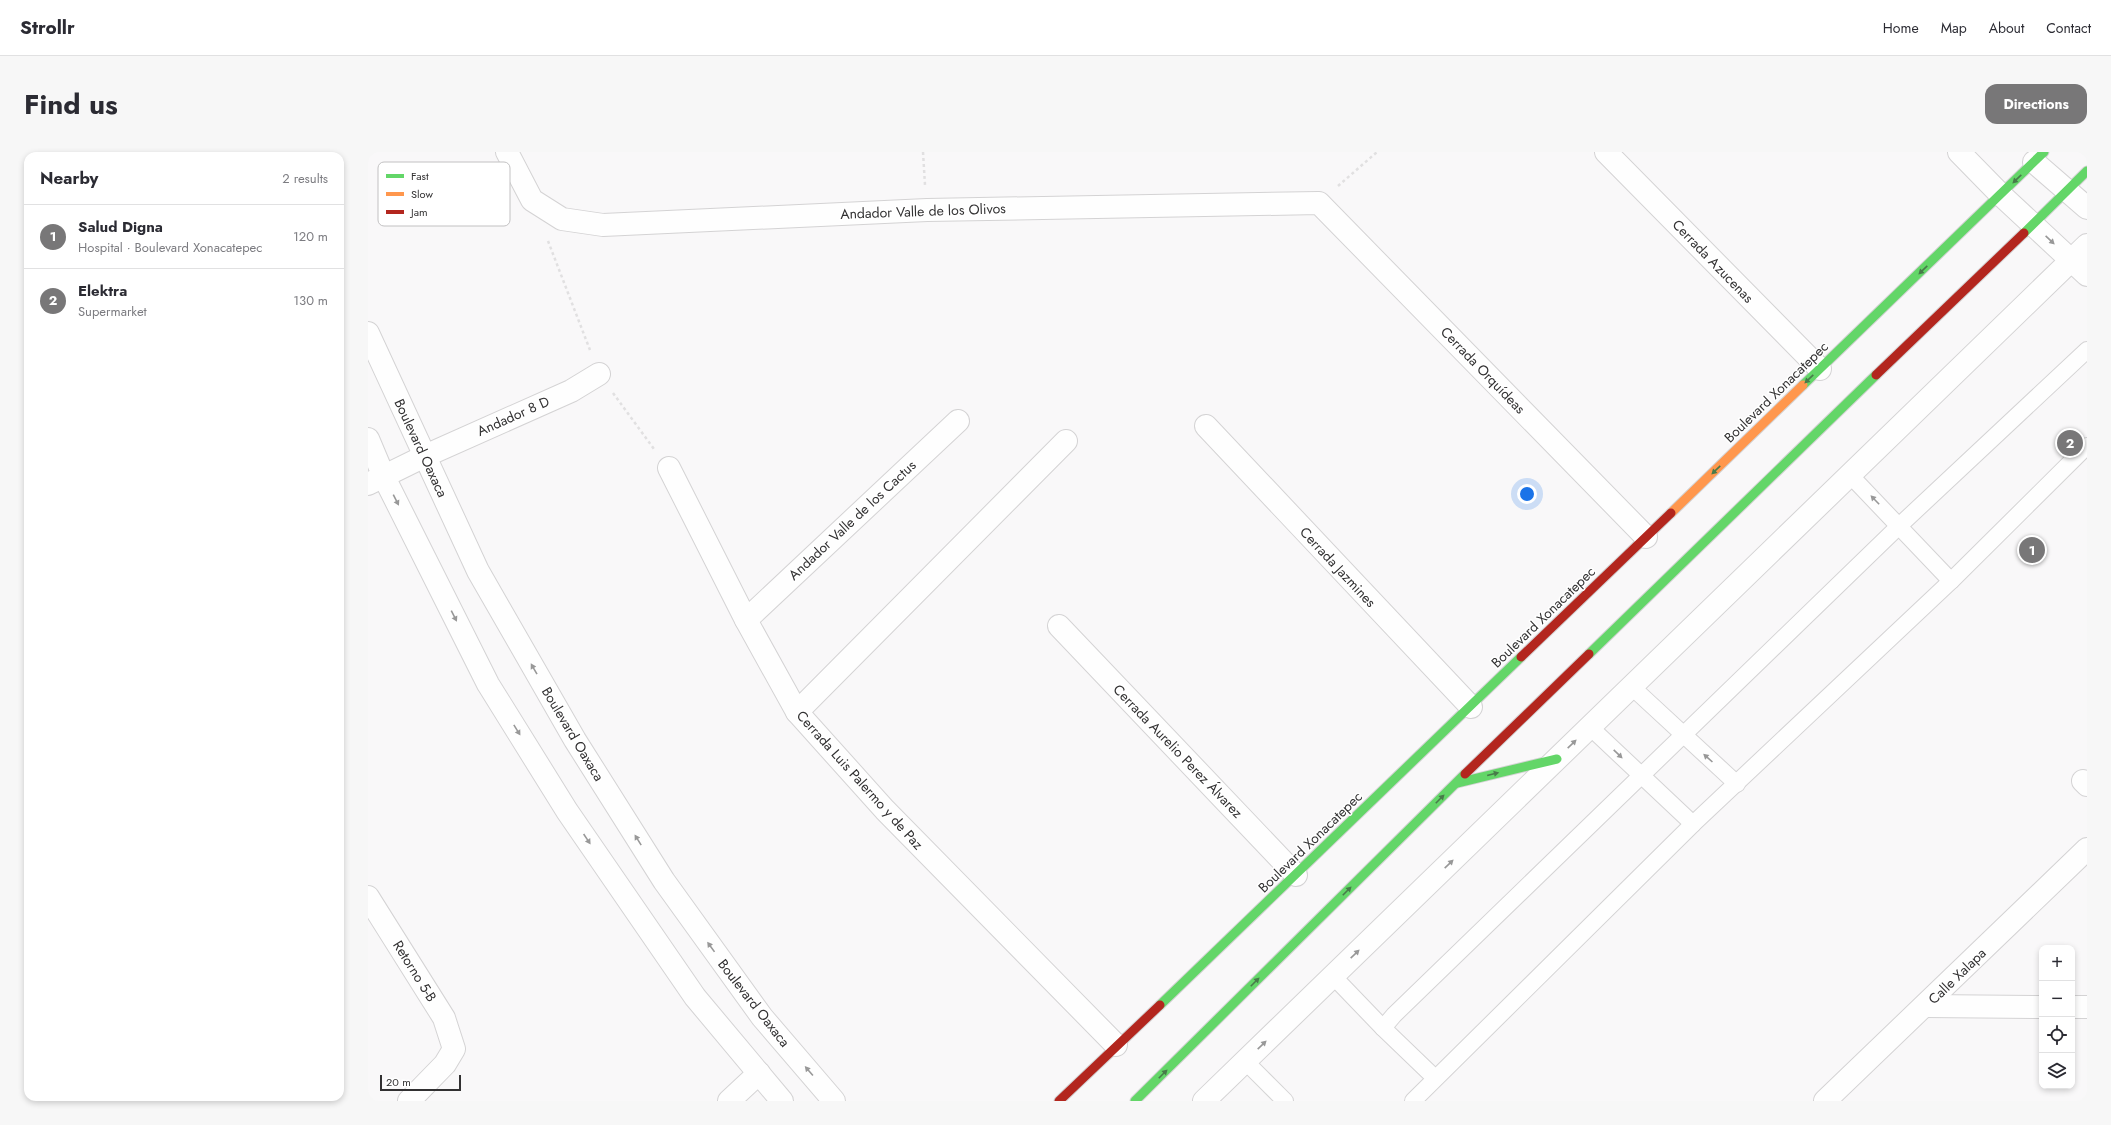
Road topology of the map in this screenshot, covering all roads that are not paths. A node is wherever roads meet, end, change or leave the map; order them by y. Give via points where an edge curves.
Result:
1 (507, 152) edge
2 (1606, 152) edge
3 (1959, 152) edge
4 (2039, 157) edge
5 (2087, 171) edge
6 (2067, 190) junction
7 (2001, 195) junction
8 (1319, 203) joint
9 (2087, 208) edge
10 (2032, 223) junction
11 (2079, 252) edge
12 (2087, 275) edge
13 (368, 333) edge
14 (2087, 350) edge
15 (1820, 369) junction
16 (599, 374) road end
17 (958, 421) dead end
18 (1206, 426) dead end
19 (368, 439) edge
20 (1066, 441) dead end
21 (2087, 446) edge
22 (425, 456) junction
23 (669, 468) road end
24 (1850, 475) junction
25 (376, 480) edge
26 (1899, 526) junction
27 (1646, 537) junction
28 (1951, 581) junction
29 (746, 620) junction
30 (1059, 626) dead end
31 (1632, 687) junction
32 (1470, 707) junction
33 (797, 712) junction
34 (1590, 727) junction
35 (1684, 736) junction
36 (1557, 759) junction
37 (1642, 776) junction
38 (1455, 784) junction
39 (1737, 784) junction
40 (1693, 824) junction
41 (2087, 849) edge
42 (1296, 875) junction
43 (368, 897) edge
44 (1333, 976) junction
45 (1926, 1006) junction
46 (2039, 1006) edge
47 (2075, 1007) edge
48 (2087, 1007) edge
49 (1383, 1028) junction
50 (1116, 1045) junction
51 (1245, 1061) junction
52 (759, 1073) junction
53 (1435, 1078) junction
54 (409, 1101) edge
55 (730, 1101) edge
56 (782, 1101) edge
57 (834, 1101) edge
58 (1059, 1101) edge
59 (1137, 1101) edge
60 (1204, 1101) edge
61 (1285, 1101) edge
62 (1413, 1101) edge
63 (1825, 1101) edge

1 - 8 street, Andador Valle de los Olivos via 532,200 562,219 603,225 927,210
2 - 15 street, Cerrada Azucenas
3 - 7 street
4 - 6 street
4 -> 7 main road, Boulevard Xonacatepec
5 - 6 main road
6 - 9 street
6 - 10 main road
7 - 10 street
7 -> 15 main road, Boulevard Xonacatepec
8 - 27 street, Cerrada Orquídeas
10 -> 11 street
10 - 38 main road
11 - 12 street
11 - 24 street
13 - 22 street, Boulevard Oaxaca
14 - 26 lane
15 -> 27 main road, Boulevard Xonacatepec
16 - 22 street, Andador 8 D via 571,391
17 - 29 street, Andador Valle de los Cactus
18 - 32 street, Cerrada Jazmines
19 - 25 street
20 - 33 street
21 - 28 lane
22 - 25 street, Andador 8 D
57 -> 22 street, Boulevard Oaxaca via 762,1017 664,881 575,740 482,578
23 - 29 street, Cerrada Luis Palermo y de Paz
26 -> 24 lane
24 - 31 street
25 -> 52 street via 488,684 567,811 695,997
26 - 28 lane
26 - 35 lane
27 - 32 main road, Boulevard Xonacatepec
28 - 39 lane
29 - 33 street, Cerrada Luis Palermo y de Paz
30 - 42 street, Cerrada Aurelio Perez Álvarez
31 - 34 street
31 - 35 lane
32 - 42 main road, Boulevard Xonacatepec
33 - 50 street, Cerrada Luis Palermo y de Paz via 885,810
36 -> 34 street
34 -> 37 lane
35 - 37 lane
39 -> 35 lane
38 -> 36 main road
44 -> 36 street
37 - 40 lane
37 - 49 lane via 1394,1014
59 -> 38 main road
39 - 40 lane
40 - 53 lane
41 - 45 street, Calle Xalapa
42 - 50 main road, Boulevard Xonacatepec
43 - 54 street, Retorno 5-B via 444,1018 454,1049 445,1064
44 - 49 lane
51 -> 44 street
45 - 46 street
45 - 63 street, Calle Xalapa
47 - 48 street
49 - 53 lane
50 - 58 main road, Boulevard Xonacatepec
51 - 60 street
51 - 61 lane
52 - 55 street
52 - 56 street
53 - 62 lane

